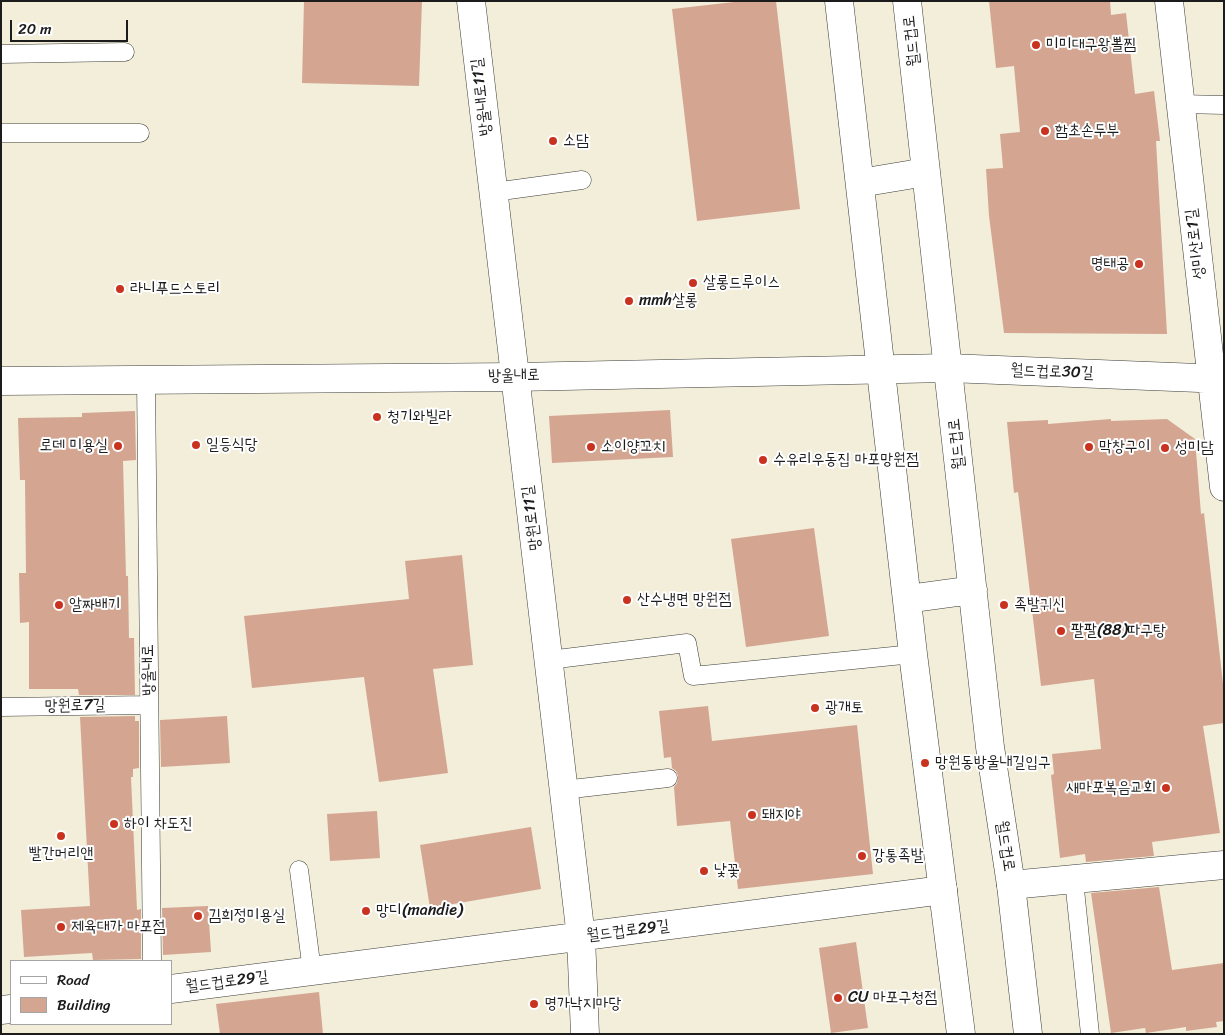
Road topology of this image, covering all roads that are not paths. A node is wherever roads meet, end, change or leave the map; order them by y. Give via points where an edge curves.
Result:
1 (471, 1) edge
2 (839, 1) edge
3 (907, 1) edge
4 (1169, 1) edge
5 (125, 52) dead end
6 (1, 54) edge
7 (1180, 104) junction
8 (1224, 105) edge
9 (1, 133) edge
10 (140, 133) dead end
11 (926, 172) junction
12 (582, 180) dead end
13 (860, 183) junction
14 (494, 192) junction
15 (948, 368) junction
16 (881, 369) junction
17 (516, 376) junction
18 (1218, 378) edge
19 (146, 380) junction
20 (1, 381) edge
21 (1224, 487) edge
22 (973, 590) junction
23 (906, 599) junction
24 (913, 654) junction
25 (549, 660) junction
26 (149, 705) junction
27 (1, 707) edge
28 (668, 778) dead end
29 (564, 790) junction
30 (1224, 866) edge
31 (299, 870) dead end
32 (1074, 880) junction
33 (1011, 885) junction
34 (943, 890) junction
35 (581, 937) junction
36 (152, 960) edge
37 (312, 971) junction
38 (172, 989) edge
39 (585, 1034) edge
40 (961, 1034) edge
41 (1028, 1034) edge
42 (1090, 1034) edge

1 - 14 street, 방울내로11길
2 - 13 street
3 - 11 street, 월드컵로
4 - 7 street, 성미산로1길
5 - 6 lane
7 - 8 lane
7 - 18 street, 성미산로1길
9 - 10 lane
11 - 13 street
11 - 15 street, 월드컵로
12 - 14 lane
13 - 16 street
14 - 17 street, 방울내로11길
15 - 16 street, 월드컵로30길
15 - 18 street, 월드컵로30길
15 - 22 street, 월드컵로
16 - 17 street, 방울내로
16 - 23 street
17 - 19 street, 방울내로
17 - 25 street, 망원로11길
18 - 21 street, 성미산로1길
19 - 20 street, 방울내로
19 - 26 lane, 방울내로
22 - 23 street
22 - 33 street, 월드컵로 via 990,747
23 - 24 street
24 - 25 lane via 693,676 687,643
24 - 34 street
25 - 29 street, 망원로11길
26 - 27 lane, 망원로7길
26 - 36 lane, 방울내로
28 - 29 lane
29 - 35 street, 망원로11길
30 - 32 street, 월드컵로
31 - 37 lane
32 - 33 street, 월드컵로
32 - 42 lane
33 - 41 street, 월드컵로
34 - 35 street, 월드컵로29길
34 - 40 street
35 - 37 street, 월드컵로29길
35 - 39 street, 망원로11길
37 - 38 street, 월드컵로29길

